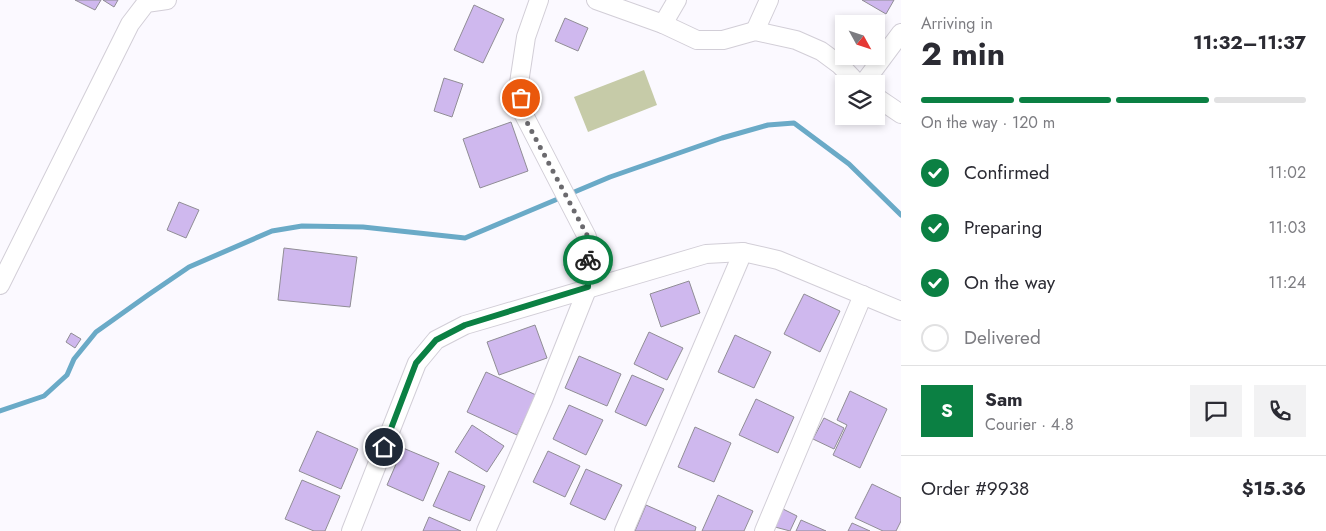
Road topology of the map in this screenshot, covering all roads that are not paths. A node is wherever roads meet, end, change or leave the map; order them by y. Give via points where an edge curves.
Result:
1 (167, 0) edge
2 (539, 0) edge
3 (596, 0) edge
4 (677, 0) edge
5 (769, 0) edge
6 (663, 24) junction
7 (755, 31) junction
8 (901, 33) edge
9 (849, 75) edge
10 (870, 75) edge
11 (885, 103) edge
12 (901, 114) edge
13 (743, 252) junction
14 (0, 285) edge
15 (588, 287) junction
16 (864, 295) junction
17 (901, 311) edge
18 (351, 531) edge
19 (486, 531) edge
20 (624, 531) edge
21 (764, 531) edge

1 - 14 street via 146,3 130,24
2 - 15 street via 526,37 519,83 522,113 588,237
3 - 6 street
4 - 6 street
5 - 7 street
6 - 7 street via 697,40 723,40
7 - 9 street via 796,40 821,51
8 - 10 street
11 - 12 street
13 - 15 street via 706,254
13 - 16 street via 778,260
13 - 20 street
15 - 18 street via 465,325 436,340 416,363
15 - 19 street
16 - 17 street
16 - 21 street

